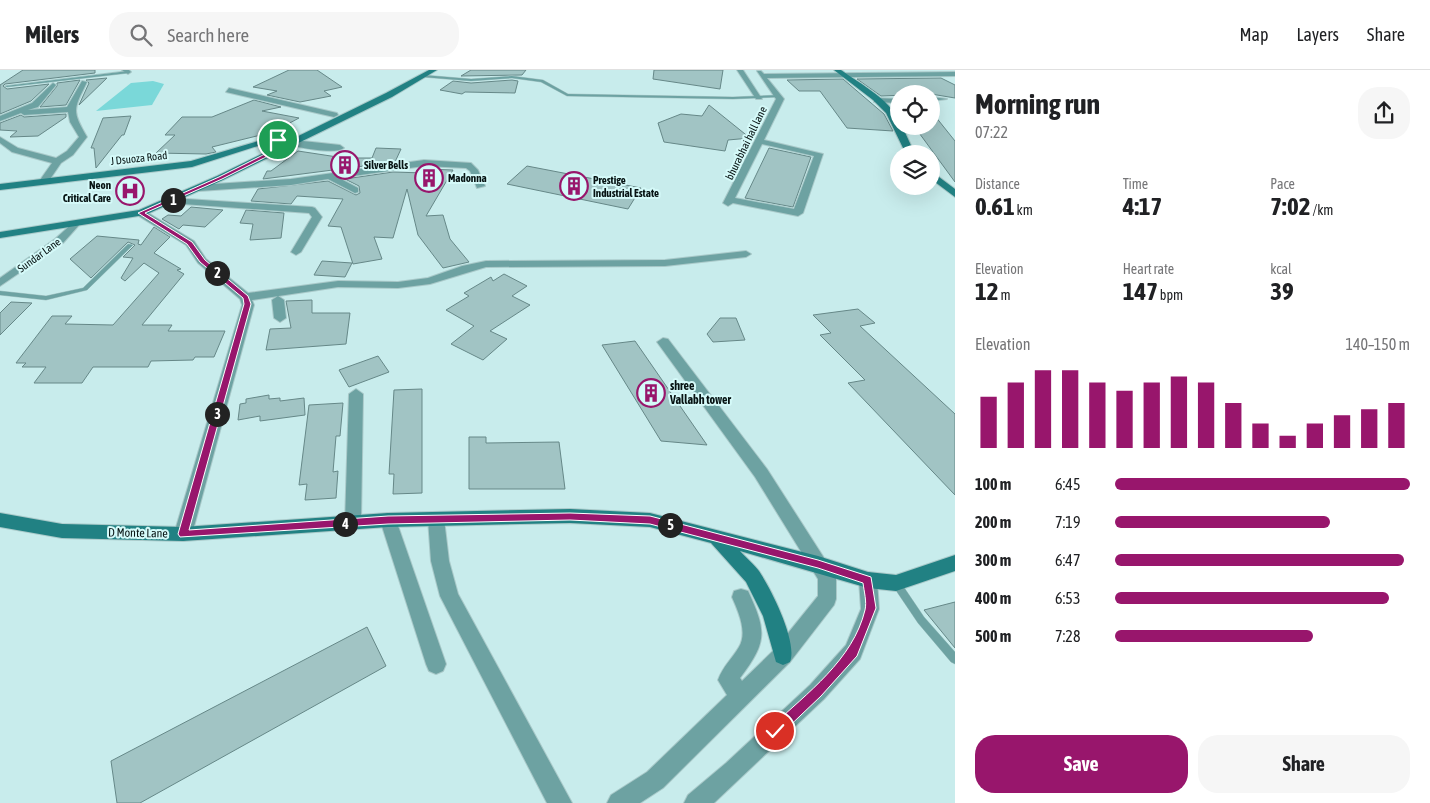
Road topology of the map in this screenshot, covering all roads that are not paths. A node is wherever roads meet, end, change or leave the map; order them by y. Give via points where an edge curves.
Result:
1 (434, 70) edge
2 (740, 70) edge
3 (837, 70) edge
4 (126, 71) edge
5 (420, 73) edge
6 (759, 73) edge
7 (955, 74) edge
8 (844, 76) junction
9 (84, 82) dead end
10 (54, 85) dead end
11 (7, 86) dead end
12 (229, 90) dead end
13 (779, 96) junction
14 (759, 97) junction
15 (940, 99) edge
16 (943, 99) dead end
17 (877, 100) junction
18 (890, 101) edge
19 (72, 109) junction
20 (12, 114) junction
21 (334, 116) junction
22 (0, 119) edge
23 (0, 139) edge
24 (278, 140) junction
25 (759, 141) junction
26 (289, 144) junction
27 (904, 145) edge
28 (340, 148) dead end
29 (227, 154) junction
30 (58, 161) junction
31 (251, 163) junction
32 (192, 164) junction
33 (213, 174) junction
34 (328, 176) junction
35 (45, 180) junction
36 (940, 182) edge
37 (0, 186) edge
38 (480, 186) dead end
39 (199, 188) junction
40 (355, 190) dead end
41 (955, 194) edge
42 (172, 201) junction
43 (141, 213) junction
44 (75, 224) junction
45 (0, 235) edge
46 (130, 245) dead end
47 (296, 252) dead end
48 (746, 254) dead end
49 (0, 283) edge
50 (0, 293) edge
51 (312, 297) dead end
52 (278, 300) junction
53 (247, 301) junction
54 (280, 318) dead end
55 (663, 342) dead end
56 (356, 394) dead end
57 (436, 519) junction
58 (0, 520) edge
59 (388, 520) junction
60 (353, 524) junction
61 (183, 534) junction
62 (717, 538) junction
63 (955, 563) edge
64 (818, 564) junction
65 (868, 580) junction
66 (896, 583) junction
67 (741, 597) dead end
68 (783, 655) junction
69 (955, 659) edge
70 (436, 664) dead end
71 (741, 696) junction
72 (560, 803) edge
73 (619, 803) edge
74 (696, 803) edge

1 - 5 main road
2 - 14 street
3 - 8 main road
4 - 11 lane
5 - 14 lane via 471,80 512,77 542,81 567,95
5 - 21 main road, J Dsuoza Road
5 - 26 main road via 389,95
6 - 8 street
6 - 13 street, bhurabhai hall lane
7 - 8 street
8 - 17 main road
9 - 19 street
10 - 20 street via 35,105
12 - 21 street
13 - 14 lane
13 - 25 street, bhurabhai hall lane
15 - 16 street
17 - 18 street
17 - 27 main road via 894,119
19 - 20 street
19 - 30 street via 74,122 83,137 70,153
20 - 22 street
21 - 24 main road, J Dsuoza Road
23 - 30 street via 15,150
24 - 26 street
24 - 29 main road, J Dsuoza Road
25 - 25 street, bhurabhai hall lane via 819,154 798,213 729,201
26 - 28 street
26 - 31 main road
29 - 31 main road
29 - 32 main road, J Dsuoza Road
30 - 35 street
31 - 33 main road
32 - 33 main road
32 - 35 main road, J Dsuoza Road
33 - 39 main road
34 - 38 street via 424,163 468,165 474,170
34 - 39 street
34 - 40 street
35 - 37 main road, J Dsuoza Road
36 - 41 main road
39 - 42 main road
42 - 43 main road
42 - 47 street via 312,210 317,217
43 - 44 main road
43 - 53 street via 190,243 202,261
44 - 45 main road
44 - 49 street, Sundar Lane via 60,241
46 - 50 lane via 85,289 46,298
48 - 53 street via 665,263 486,264 430,281 398,285 338,284
51 - 52 street
52 - 53 street
52 - 54 street
53 - 61 street
55 - 64 street via 761,473
56 - 60 street
57 - 59 main road, D Monte Lane
57 - 62 main road, D Monte Lane via 570,516 650,520
57 - 72 street via 440,561 448,596
58 - 61 main road, D Monte Lane via 62,531
59 - 60 main road, D Monte Lane
59 - 70 street
60 - 61 main road, D Monte Lane
62 - 64 main road, D Monte Lane
62 - 68 main road via 752,576 772,614
63 - 66 main road, D Monte Lane
64 - 65 main road, D Monte Lane
64 - 68 street via 827,578 827,599
65 - 66 main road, D Monte Lane
65 - 74 street via 870,608 854,652 734,771
66 - 69 lane via 921,620
67 - 71 street via 751,626 750,640 748,651 730,671 728,680
68 - 71 street
71 - 73 street via 654,780

